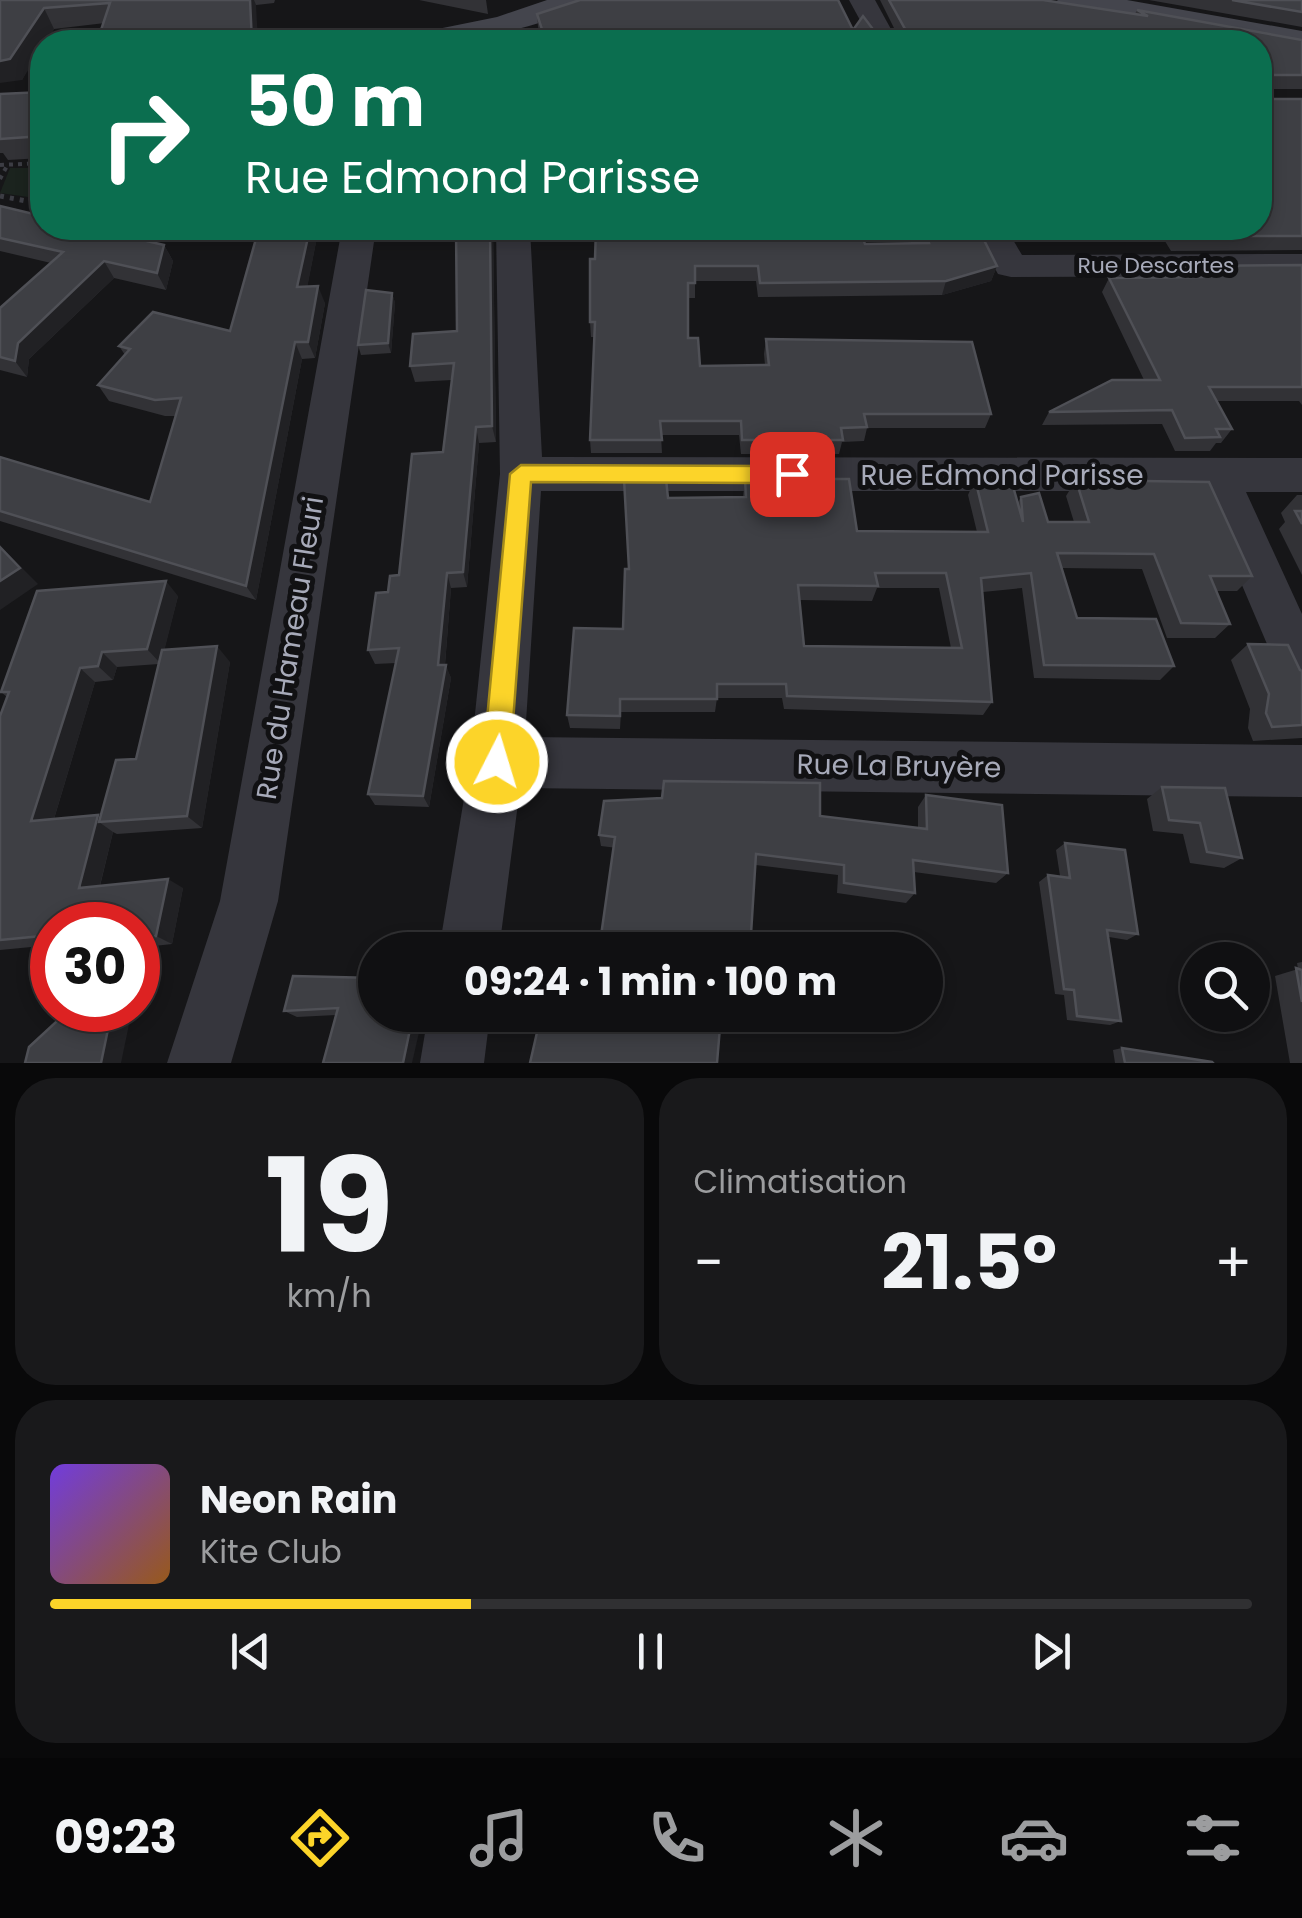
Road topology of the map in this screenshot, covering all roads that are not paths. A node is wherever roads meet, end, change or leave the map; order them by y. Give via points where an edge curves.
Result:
1 (578, 0) edge
2 (862, 0) edge
3 (1073, 0) edge
4 (513, 30) edge
5 (878, 30) edge
6 (1241, 30) edge
7 (1272, 36) edge
8 (1302, 41) edge
9 (357, 240) edge
10 (513, 240) edge
11 (995, 240) edge
12 (1302, 265) edge
13 (521, 474) junction
14 (1302, 475) edge
15 (1216, 476) junction
16 (1302, 668) edge
17 (497, 762) junction
18 (1302, 770) edge
19 (471, 932) edge
20 (457, 1032) edge
21 (199, 1063) edge
22 (452, 1063) edge

1 - 4 street
2 - 5 street
3 - 6 street
7 - 8 street
9 - 21 street, Rue du Hameau Fleuri via 249,901
10 - 13 street
11 - 12 street, Rue Descartes via 1010,266
13 - 15 street, Rue Edmond Parisse
13 - 17 street
14 - 15 street, Rue Edmond Parisse
15 - 16 street
17 - 18 street, Rue La Bruyère
17 - 19 street
20 - 22 street

